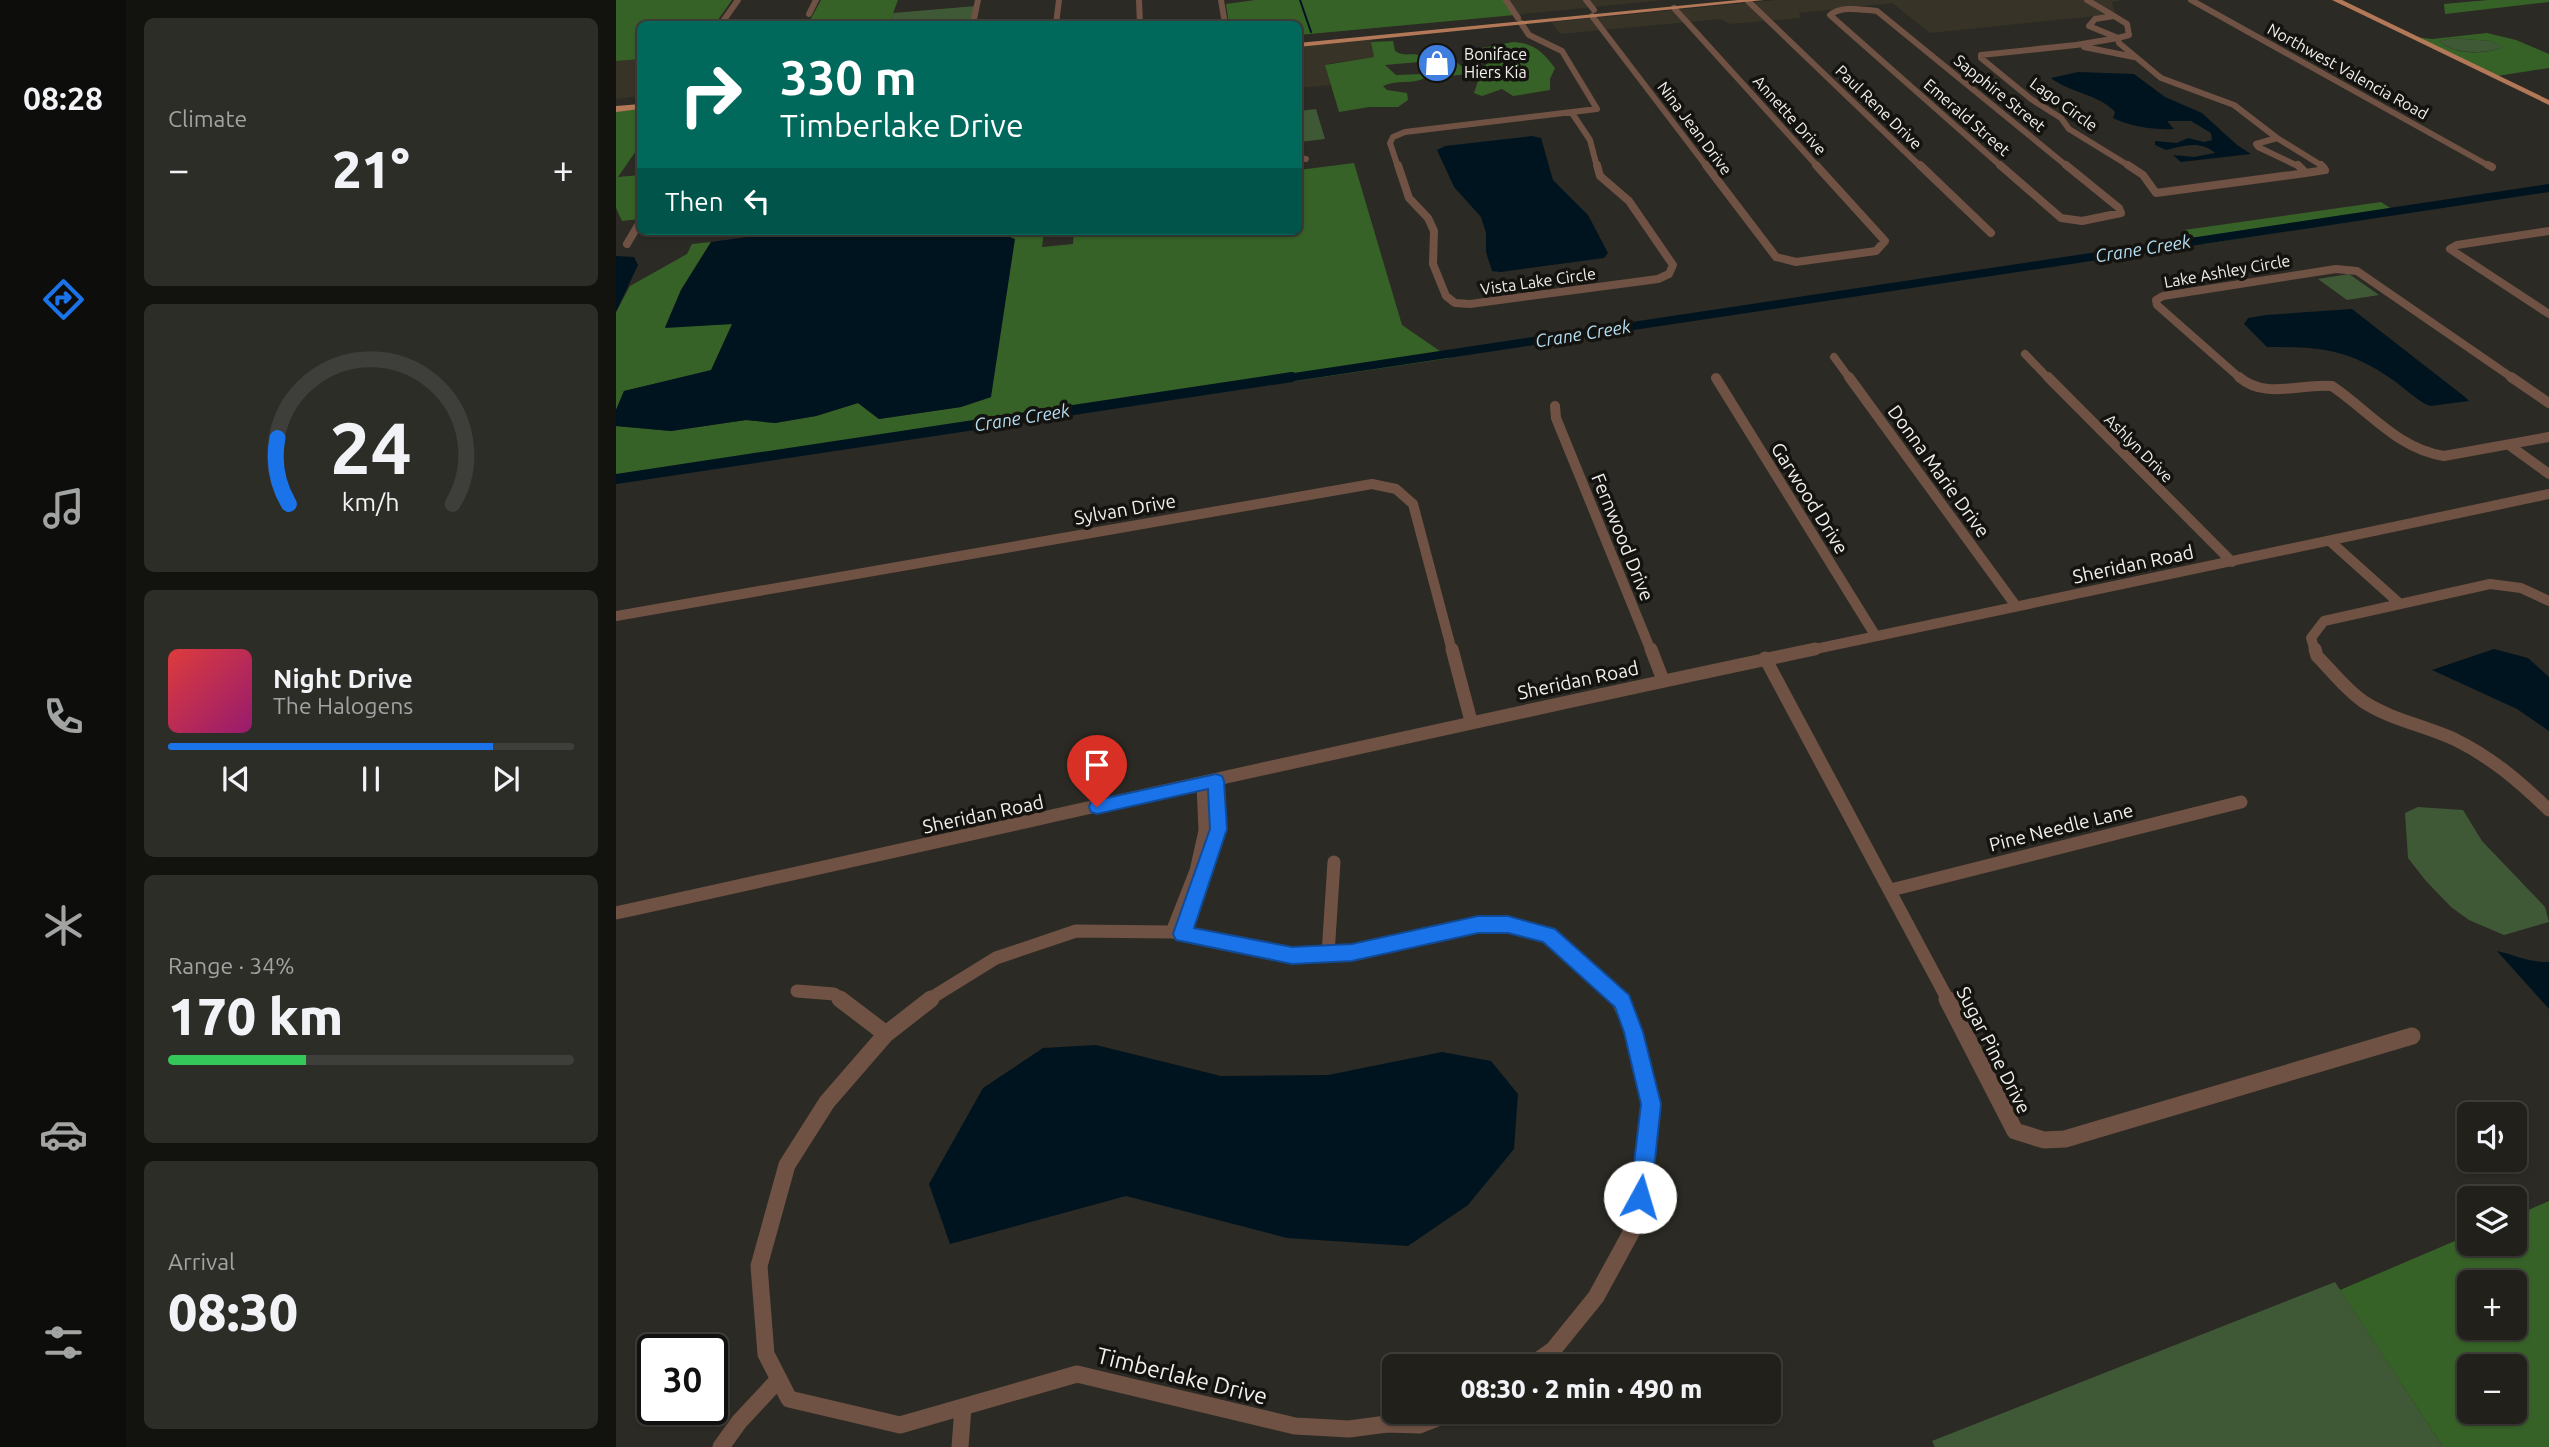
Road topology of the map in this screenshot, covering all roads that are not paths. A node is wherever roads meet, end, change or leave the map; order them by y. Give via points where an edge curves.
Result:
1 (738, 0) edge
2 (816, 0) edge
3 (978, 0) edge
4 (1059, 0) edge
5 (1139, 0) edge
6 (1221, 0) edge
7 (1506, 0) edge
8 (1586, 0) edge
9 (1703, 0) edge
10 (1760, 0) edge
11 (2087, 0) edge
12 (2191, 0) edge
13 (2336, 0) edge
14 (1748, 1) edge
15 (1840, 2) dead end
16 (1690, 7) junction
17 (1674, 8) junction
18 (1847, 9) junction
19 (809, 13) dead end
20 (1593, 13) junction
21 (2114, 16) junction
22 (723, 21) edge
23 (973, 21) edge
24 (1056, 21) edge
25 (1140, 21) edge
26 (1224, 21) edge
27 (1523, 21) junction
28 (1360, 36) junction
29 (2118, 38) junction
30 (1302, 39) edge
31 (1302, 45) edge
32 (2082, 46) junction
33 (2135, 57) junction
34 (1575, 71) junction
35 (1581, 80) junction
36 (1571, 81) junction
37 (1587, 90) junction
38 (637, 100) edge
39 (616, 103) edge
40 (2549, 103) edge
41 (637, 107) edge
42 (616, 109) edge
43 (1572, 113) junction
44 (2277, 138) junction
45 (2492, 167) dead end
46 (2306, 173) junction
47 (2115, 216) joint
48 (637, 227) edge
49 (2549, 231) edge
50 (1991, 233) dead end
51 (627, 244) dead end
52 (1776, 257) joint
53 (2549, 314) edge
54 (2025, 354) dead end
55 (1834, 356) dead end
56 (1717, 378) dead end
57 (2549, 403) edge
58 (1555, 406) dead end
59 (2549, 437) edge
60 (2509, 444) junction
61 (2549, 474) edge
62 (2549, 494) edge
63 (2331, 542) junction
64 (2232, 562) junction
65 (2549, 601) edge
66 (2399, 603) junction
67 (2016, 606) junction
68 (616, 616) edge
69 (1875, 635) junction
70 (1765, 658) junction
71 (1663, 680) junction
72 (1471, 721) junction
73 (1210, 782) junction
74 (2241, 802) dead end
75 (2549, 810) edge
76 (1334, 862) dead end
77 (1891, 890) junction
78 (616, 913) edge
79 (1177, 933) junction
80 (1328, 954) junction
81 (797, 991) dead end
82 (886, 1034) junction
83 (2412, 1036) dead end
84 (1547, 1354) edge
85 (779, 1379) junction
86 (963, 1406) junction
87 (1387, 1424) edge
88 (1387, 1424) edge
89 (1422, 1424) edge
90 (721, 1447) edge
91 (960, 1447) edge

1 - 22 street
2 - 19 street
3 - 23 street
4 - 24 street
5 - 25 street
6 - 26 street
7 - 27 street
8 - 20 street, Nina Jean Drive
9 - 16 main road
9 - 20 main road
10 - 14 main road
11 - 21 street
12 - 45 street, Northwest Valencia Road
13 - 40 main road
14 - 16 main road
14 - 50 street, Paul Rene Drive
15 - 18 street
16 - 17 main road
17 - 20 main road
17 - 52 street, Annette Drive via 1885,241 1876,251 1796,262
18 - 47 street, Sapphire Street via 1877,11 2119,208 2121,213
18 - 47 street, Emerald Street via 1830,15 2062,218 2082,221
20 - 27 main road
20 - 27 main road
20 - 52 street, Nina Jean Drive
21 - 29 street via 2127,24 2129,35
21 - 29 street via 2095,19 2089,26
27 - 28 main road
27 - 28 main road
27 - 34 street via 1529,35 1562,51
28 - 30 main road
28 - 31 main road
29 - 32 street, Lago Circle
29 - 33 street
32 - 33 street
32 - 46 street, Lago Circle via 2001,52 1981,58 2061,118 2069,129 2143,175 2156,193
33 - 44 street via 2173,84 2246,111
34 - 35 street
34 - 36 street
35 - 36 street
35 - 37 street
36 - 37 street
37 - 43 street, Vista Lake Circle via 1597,109
38 - 39 main road
41 - 42 main road
43 - 43 street, Vista Lake Circle via 1393,137 1390,143 1409,198 1434,230 1433,264 1446,296 1455,303 1564,292 1670,274 1673,265 1629,201 1600,176 1590,139
44 - 46 street via 2326,168
44 - 46 street via 2256,144 2296,163
48 - 51 street
49 - 53 street via 2450,249
54 - 64 street, Ashlyn Drive
55 - 67 street, Donna Marie Drive
56 - 69 street, Garwood Drive
57 - 60 street, Lake Ashley Circle via 2357,271 2336,268 2156,300 2248,385 2260,390 2316,383 2332,386 2415,450 2431,456
58 - 71 street, Fernwood Drive
59 - 60 street, Lake Ashley Circle
60 - 61 street
62 - 63 street, Sheridan Road
63 - 64 street, Sheridan Road
63 - 66 street
64 - 67 street, Sheridan Road
65 - 66 street via 2510,584 2490,584
66 - 75 street via 2324,621 2311,638 2317,656 2361,700 2392,718 2485,755
67 - 69 street, Sheridan Road
68 - 72 street, Sylvan Drive via 1359,486 1389,485 1404,492 1413,504
69 - 70 street, Sheridan Road
70 - 71 street, Sheridan Road
70 - 77 street, Sugar Pine Drive
71 - 72 street, Sheridan Road
72 - 73 street, Sheridan Road
73 - 78 street, Sheridan Road
73 - 79 street via 1205,831
74 - 77 street, Pine Needle Lane
76 - 80 street
77 - 83 street, Sugar Pine Drive via 2014,1131 2044,1140 2065,1139
79 - 80 street, Timberlake Drive via 1292,956
79 - 82 street, Timberlake Drive via 1076,931 996,958 939,992
80 - 84 street, Timberlake Drive via 1352,953 1478,925 1508,924 1549,935 1622,1001 1651,1104 1638,1220 1596,1297
81 - 82 street via 834,994
82 - 85 street, Timberlake Drive via 827,1101 787,1165 759,1266 766,1354
85 - 86 street, Timberlake Drive via 789,1399 900,1424
85 - 90 street
86 - 87 street, Timberlake Drive via 1077,1374 1295,1426 1349,1429
86 - 91 street
88 - 89 street, Timberlake Drive

